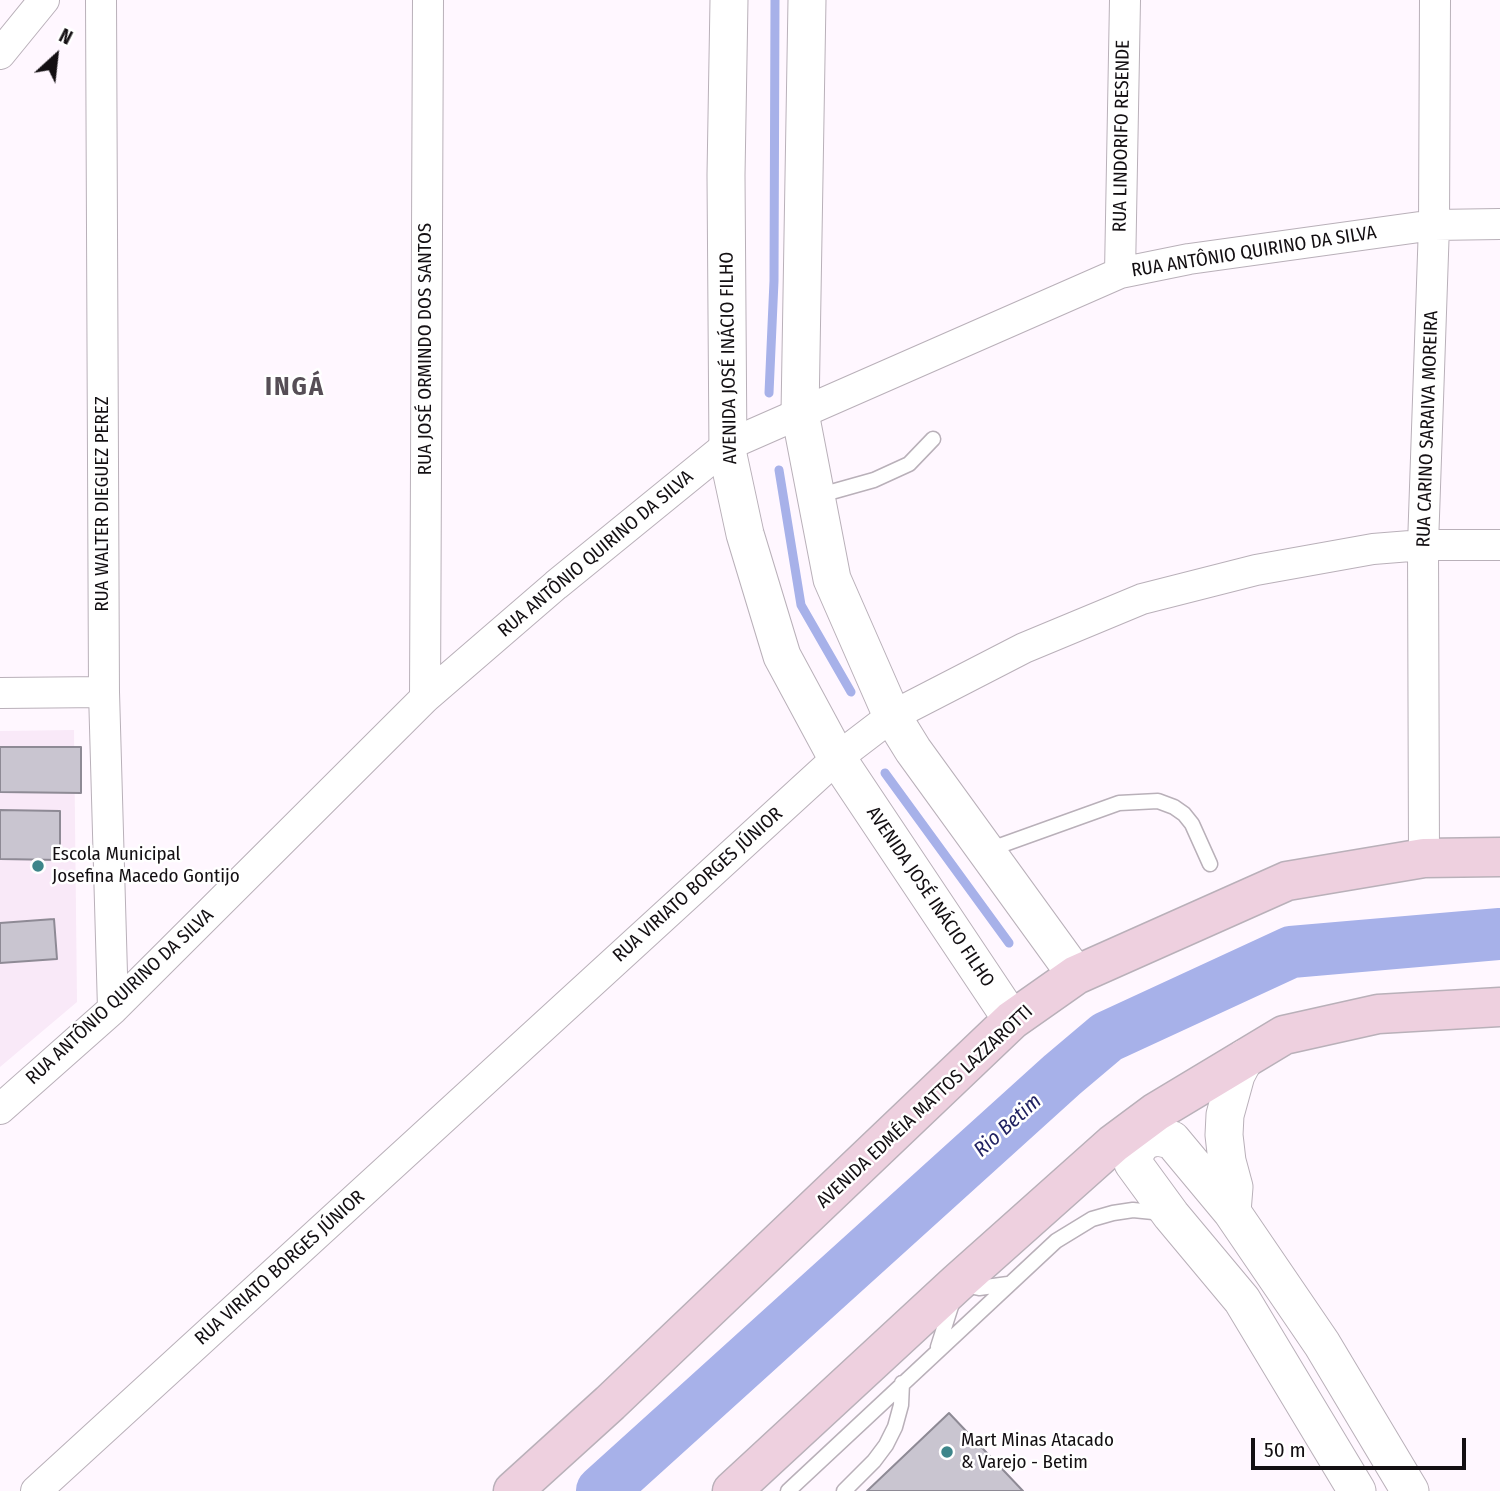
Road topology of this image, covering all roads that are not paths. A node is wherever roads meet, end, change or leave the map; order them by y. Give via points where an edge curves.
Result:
1 (44, 0) edge
2 (101, 0) edge
3 (428, 0) edge
4 (729, 0) edge
5 (807, 0) edge
6 (1125, 0) edge
7 (1435, 0) edge
8 (0, 54) edge
9 (1500, 224) edge
10 (1434, 225) junction
11 (1120, 273) junction
12 (800, 413) junction
13 (933, 439) dead end
14 (728, 445) junction
15 (817, 496) junction
16 (1423, 545) junction
17 (1500, 545) edge
18 (104, 692) junction
19 (0, 693) edge
20 (425, 698) junction
21 (892, 716) junction
22 (837, 758) junction
23 (986, 851) junction
24 (1424, 858) junction
25 (1500, 858) edge
26 (1210, 864) dead end
27 (1076, 975) junction
28 (1500, 1007) edge
29 (113, 1009) junction
30 (1012, 1020) junction
31 (1245, 1058) junction
32 (0, 1110) edge
33 (1232, 1212) junction
34 (1171, 1215) junction
35 (956, 1284) junction
36 (1007, 1284) junction
37 (936, 1352) junction
38 (902, 1383) junction
39 (36, 1491) edge
40 (513, 1491) edge
41 (732, 1491) edge
42 (788, 1491) edge
43 (844, 1491) edge
44 (1357, 1491) edge
45 (1410, 1491) edge

1 - 8 street
2 - 18 street, RUA WALTER DIEGUEZ PEREZ
3 - 20 street, RUA JOSÉ ORMINDO DOS SANTOS
4 - 14 street, AVENIDA JOSÉ INÁCIO FILHO
5 - 12 street
6 - 11 street, RUA LINDORIFO RESENDE
7 - 10 street, RUA CARINO SARAIVA MOREIRA
9 - 10 street, RUA ANTÔNIO QUIRINO DA SILVA
10 - 11 street, RUA ANTÔNIO QUIRINO DA SILVA
10 - 16 street, RUA CARINO SARAIVA MOREIRA
11 - 12 street, RUA ANTÔNIO QUIRINO DA SILVA
12 - 14 street, RUA ANTÔNIO QUIRINO DA SILVA
12 - 15 street
13 - 15 lane via 909,464 874,480
14 - 20 street, RUA ANTÔNIO QUIRINO DA SILVA
14 - 22 street, AVENIDA JOSÉ INÁCIO FILHO via 745,534 782,656
15 - 21 street via 832,579
16 - 17 street, RUA VIRIATO BORGES JÚNIOR
16 - 21 street, RUA VIRIATO BORGES JÚNIOR via 1256,570 1142,599 1024,648
16 - 24 street, RUA CARINO SARAIVA MOREIRA
18 - 19 street
18 - 29 street, RUA WALTER DIEGUEZ PEREZ
20 - 29 street, RUA ANTÔNIO QUIRINO DA SILVA
21 - 22 street, RUA VIRIATO BORGES JÚNIOR
21 - 23 street
22 - 30 street, AVENIDA JOSÉ INÁCIO FILHO
22 - 39 street, RUA VIRIATO BORGES JÚNIOR
23 - 26 lane via 1119,803 1158,801 1184,814
23 - 27 street
24 - 25 main road, AVENIDA EDMÉIA MATTOS LAZZAROTTI
24 - 27 main road, AVENIDA EDMÉIA MATTOS LAZZAROTTI via 1287,880
27 - 30 main road, AVENIDA EDMÉIA MATTOS LAZZAROTTI
28 - 31 main road via 1378,1014 1284,1035
29 - 32 street, RUA ANTÔNIO QUIRINO DA SILVA
30 - 40 main road, AVENIDA EDMÉIA MATTOS LAZZAROTTI
31 - 33 street via 1236,1075 1224,1135 1234,1186
31 - 35 main road via 1113,1144
33 - 34 street via 1172,1140 1145,1140 1133,1163
33 - 45 street via 1322,1344
34 - 36 lane via 1133,1210 1092,1219 1056,1241
34 - 44 street via 1242,1300
35 - 36 lane via 979,1288
35 - 37 lane
35 - 41 main road
36 - 37 lane
37 - 38 lane
38 - 42 lane
38 - 43 lane via 901,1405 886,1445

